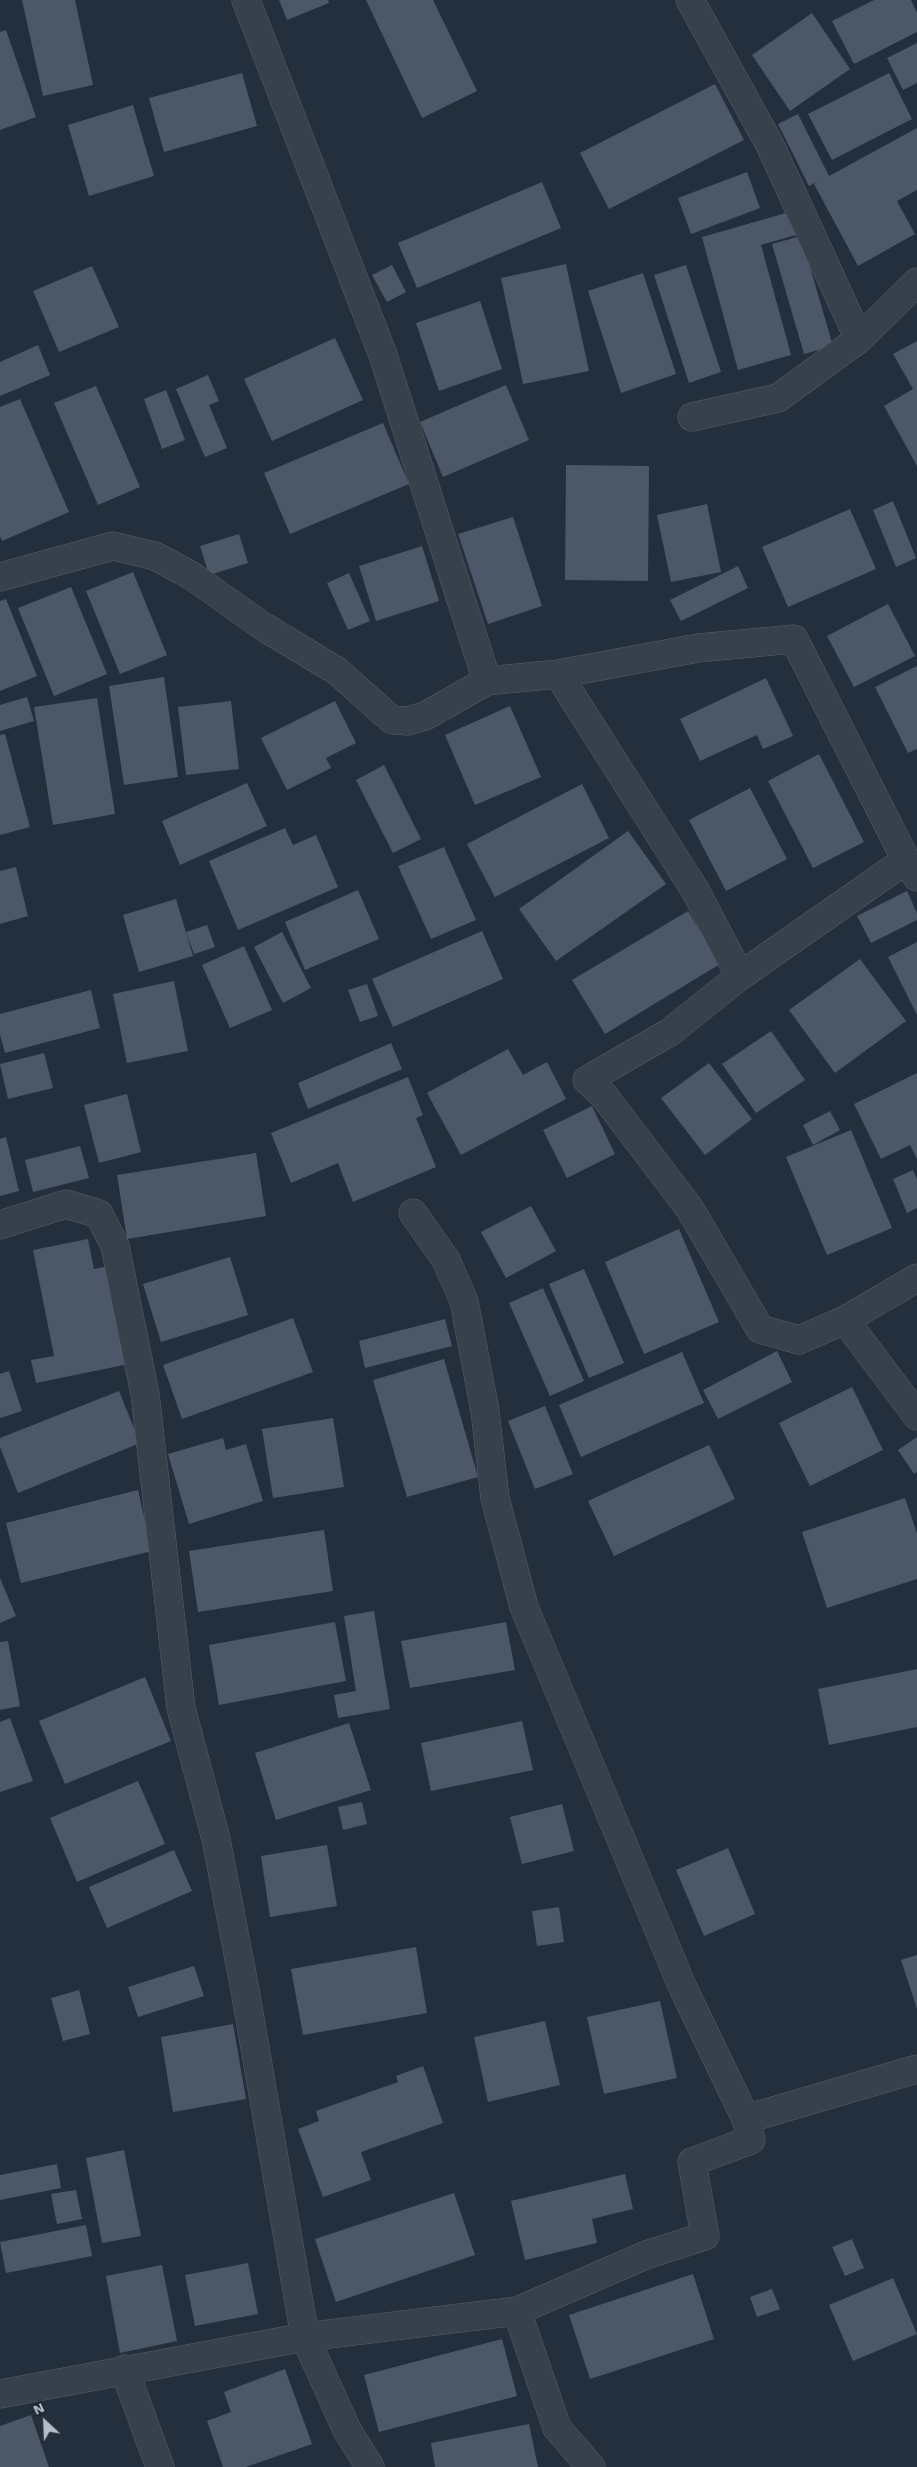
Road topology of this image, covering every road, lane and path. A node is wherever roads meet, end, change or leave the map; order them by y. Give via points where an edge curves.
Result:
1 (246, 0) edge
2 (690, 0) edge
3 (917, 282) edge
4 (859, 339) junction
5 (692, 417) dead end
6 (0, 577) edge
7 (558, 674) junction
8 (487, 681) junction
9 (912, 869) edge
10 (740, 976) junction
11 (413, 1213) dead end
12 (0, 1225) edge
13 (917, 1278) edge
14 (845, 1320) junction
15 (917, 1416) edge
16 (917, 2069) edge
17 (746, 2119) junction
18 (517, 2311) junction
19 (305, 2337) junction
20 (124, 2370) junction
21 (0, 2394) edge
22 (160, 2467) edge
23 (370, 2467) edge
24 (591, 2467) edge

1 - 8 street via 383,355
2 - 4 street via 770,145
3 - 4 street
4 - 5 street via 778,398
6 - 8 street via 113,546 155,556 192,576 264,627 337,671 392,720 408,721 425,716
7 - 8 street
7 - 9 street via 698,648 794,639
7 - 10 street via 695,890
9 - 10 street
10 - 14 street via 670,1032 587,1080 605,1097 690,1209 760,1329 800,1340
11 - 17 street via 446,1260 464,1301 485,1411 495,1498 524,1607 683,1988
12 - 19 street via 66,1204 100,1214 115,1246 145,1394 181,1708 216,1839
13 - 14 street
14 - 15 street
16 - 17 street
17 - 18 street via 751,2140 692,2162 705,2236 646,2255
18 - 19 street
18 - 24 street via 557,2428
19 - 20 street
19 - 23 street via 347,2430
20 - 21 street
20 - 22 street

